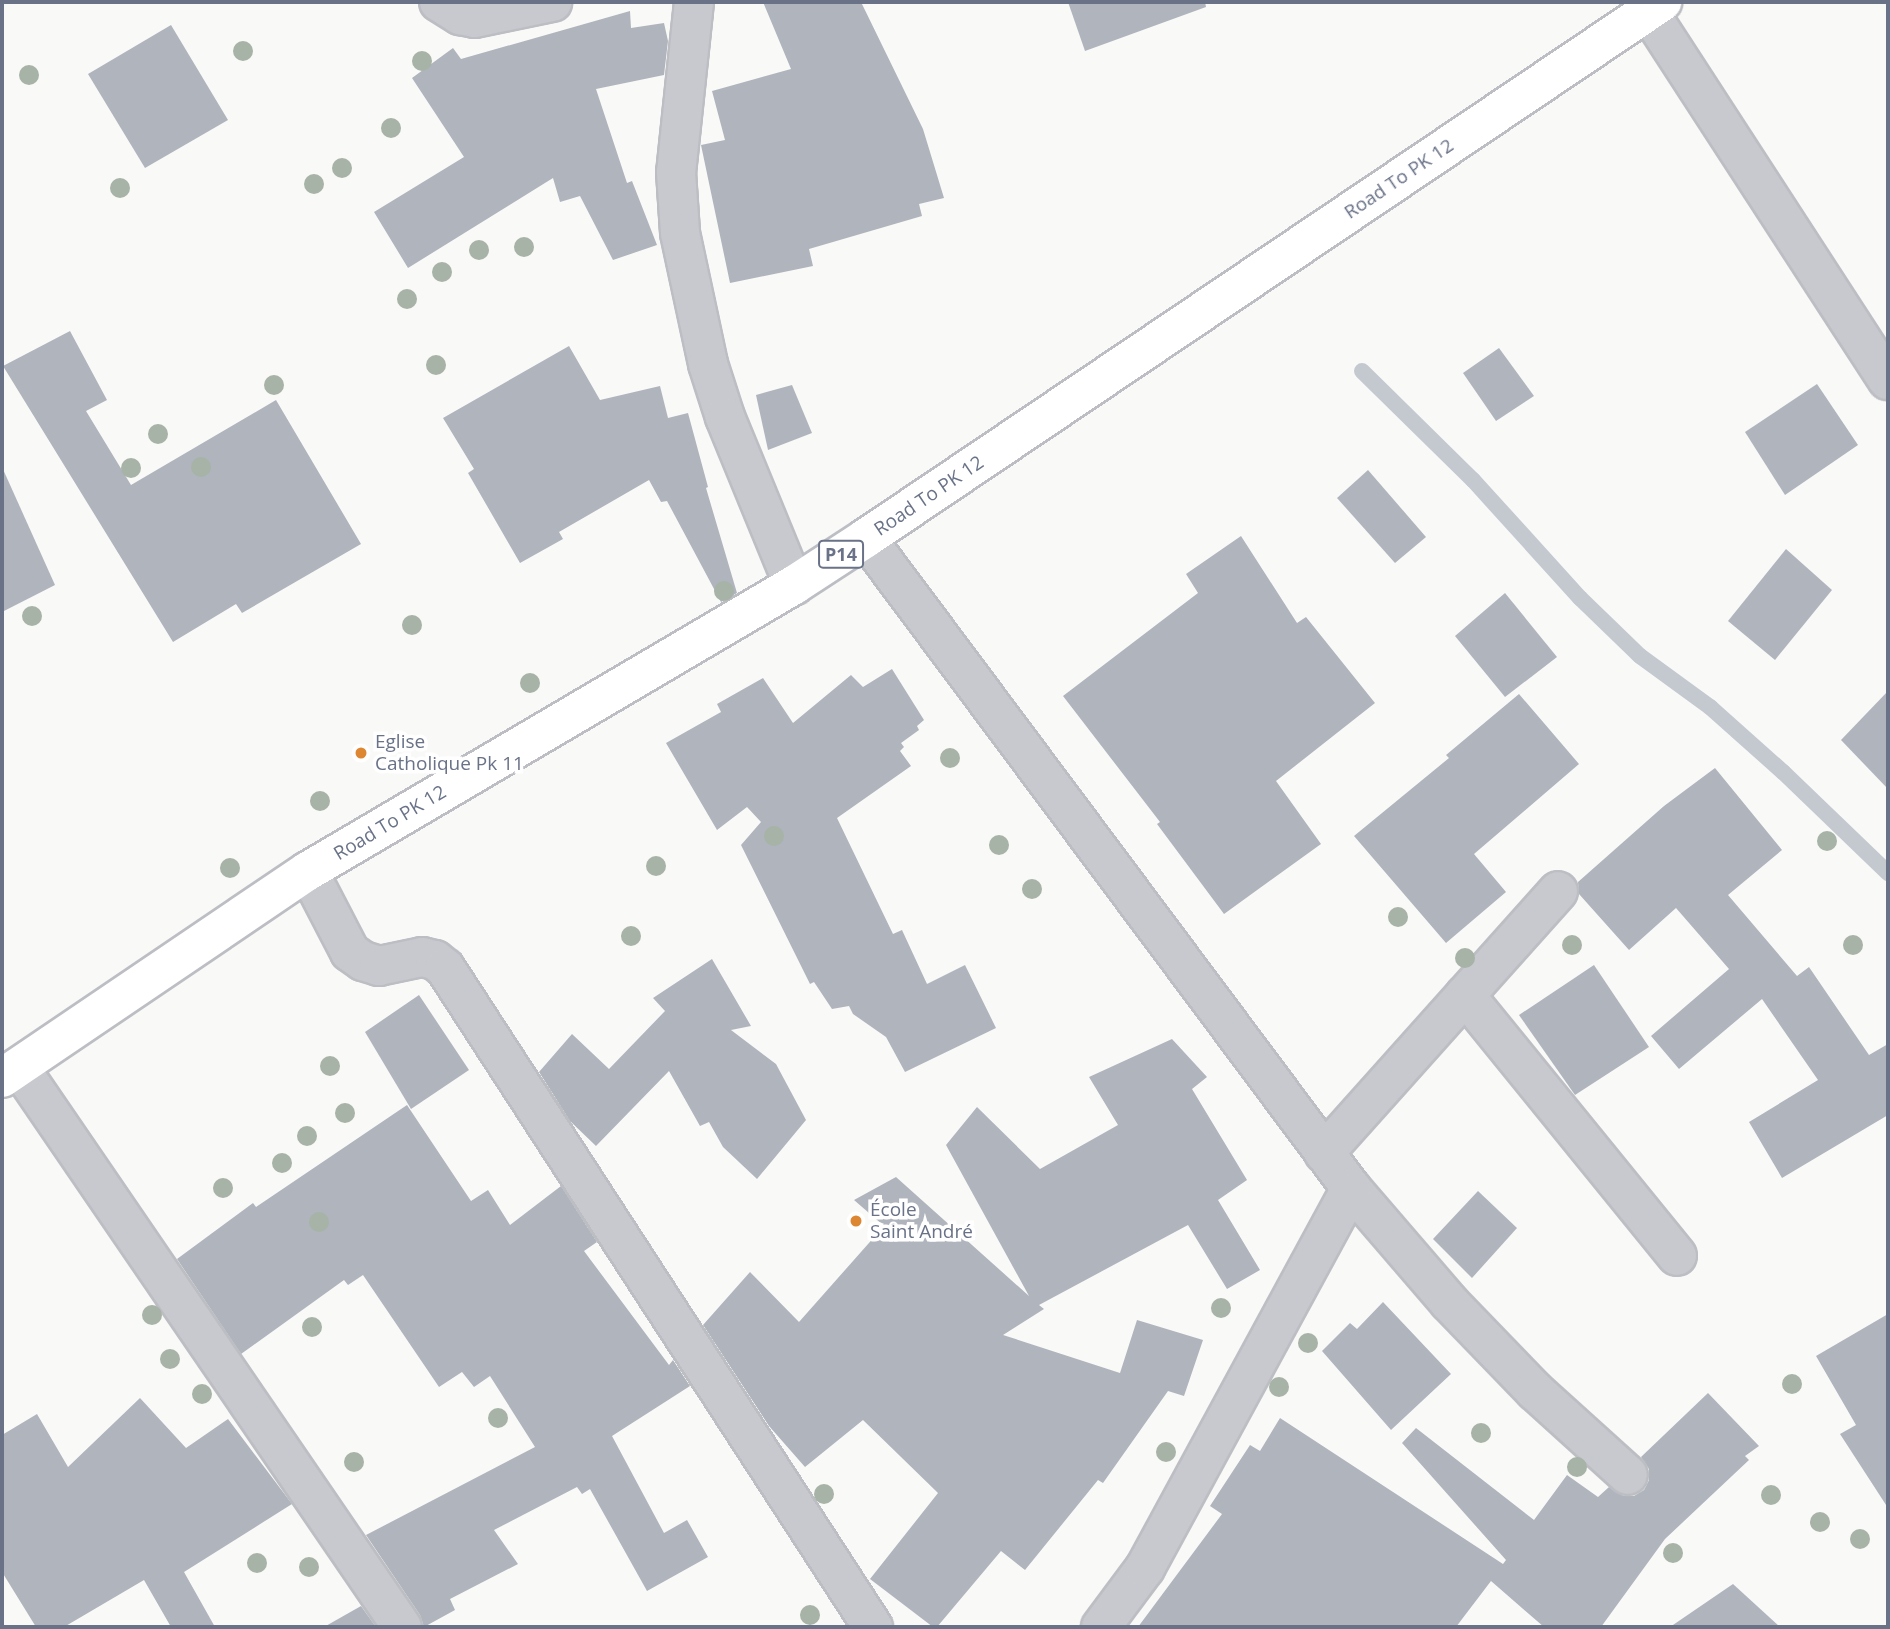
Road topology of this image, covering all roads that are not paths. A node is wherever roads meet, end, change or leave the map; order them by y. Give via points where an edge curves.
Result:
1 (439, 2) edge
2 (552, 2) edge
3 (694, 2) edge
4 (1655, 6) edge
5 (1888, 380) edge
6 (866, 538) junction
7 (794, 585) junction
8 (308, 872) junction
9 (1558, 891) dead end
10 (1465, 995) junction
11 (10, 1072) edge
12 (1324, 1153) junction
13 (1350, 1188) junction
14 (1677, 1256) dead end
15 (1628, 1475) dead end
16 (401, 1627) edge
17 (873, 1627) edge
18 (1101, 1627) edge

1 - 2 street via 475,18
3 - 7 street via 676,172 680,233 708,364 725,417
4 - 5 street
4 - 6 main road, Road To PK 12 / P14
6 - 7 main road, Road To PK 12 / P14
6 - 12 street
7 - 8 main road, Road To PK 12 / P14
8 - 11 main road, Road To PK 12 / P14
8 - 17 street via 350,952 379,966 422,957 445,968
9 - 10 street
10 - 12 street
10 - 14 street
11 - 16 street
12 - 13 street
13 - 15 street via 1449,1302 1535,1391
13 - 18 street via 1145,1568

